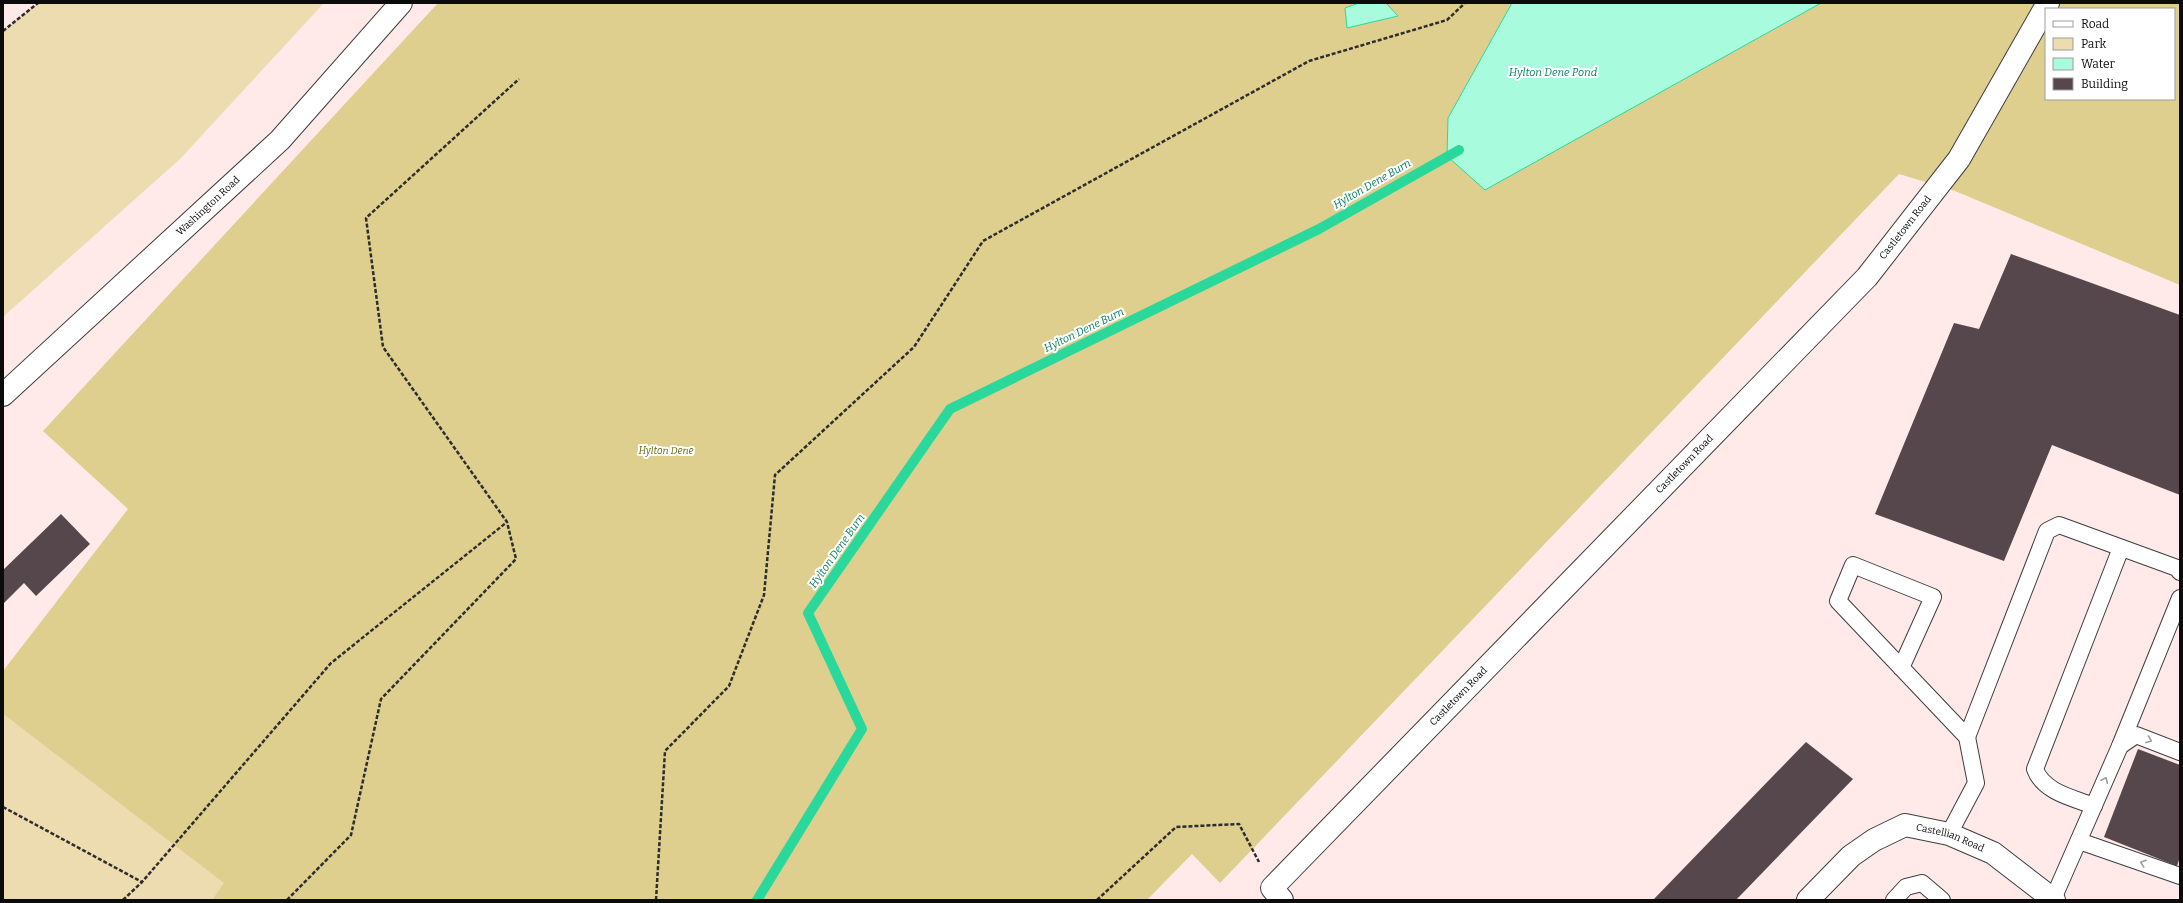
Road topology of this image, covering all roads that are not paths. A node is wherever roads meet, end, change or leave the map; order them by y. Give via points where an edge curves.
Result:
1 (401, 3) edge
2 (2045, 8) edge
3 (3, 396) edge
4 (2121, 548) junction
5 (2179, 568) edge
6 (2180, 598) edge
7 (1901, 668) junction
8 (1967, 737) junction
9 (2120, 746) junction
10 (2180, 752) edge
11 (2094, 806) junction
12 (1950, 834) junction
13 (2079, 841) junction
14 (2180, 876) edge
15 (1277, 894) edge
16 (1808, 900) edge
17 (1894, 900) edge
18 (1942, 900) edge
19 (2053, 900) edge

1 - 3 street, Washington Road via 280,140
2 - 15 street, Castletown Road via 1959,158 1867,278
4 - 5 lane
4 - 8 lane via 2059,525 2047,531
4 - 11 lane via 2034,770 2047,786
6 - 9 lane
7 - 7 lane via 1838,601 1853,565 1933,597
7 - 8 lane
8 - 12 lane via 1976,783
9 -> 10 lane via 2136,735
11 -> 9 lane
11 - 13 lane
12 - 16 street, Castellian Road via 1904,825 1874,840 1851,856
12 - 19 street, Castellian Road via 1993,853
14 -> 13 lane
13 - 19 lane
17 - 18 lane via 1906,887 1922,883

